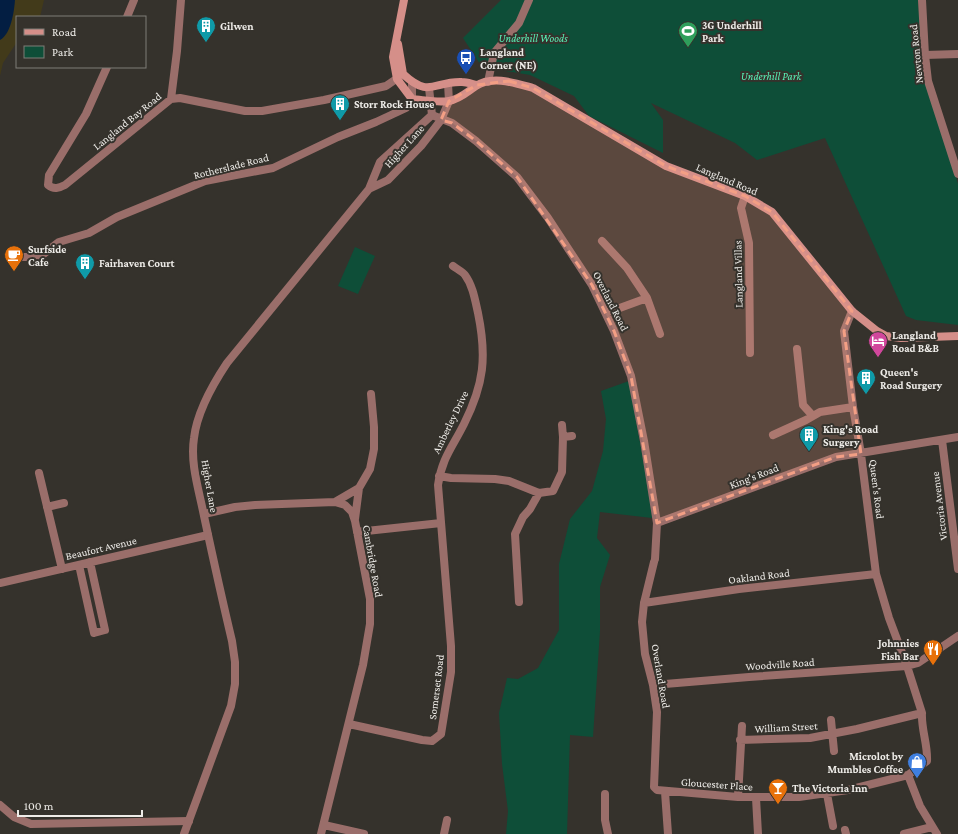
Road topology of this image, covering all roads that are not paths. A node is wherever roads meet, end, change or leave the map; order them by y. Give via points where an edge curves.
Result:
1 (134, 0) edge
2 (181, 0) edge
3 (404, 0) edge
4 (529, 0) edge
5 (922, 0) edge
6 (127, 16) edge
7 (958, 54) edge
8 (925, 55) junction
9 (107, 68) edge
10 (400, 77) junction
11 (488, 82) junction
12 (412, 83) junction
13 (448, 84) junction
14 (477, 85) junction
15 (429, 88) junction
16 (171, 99) junction
17 (412, 99) junction
18 (432, 101) junction
19 (449, 101) junction
20 (432, 115) junction
21 (441, 120) junction
22 (958, 174) edge
23 (369, 189) junction
24 (745, 196) junction
25 (602, 242) dead end
26 (13, 256) dead end
27 (453, 266) dead end
28 (647, 298) junction
29 (852, 311) junction
30 (606, 313) junction
31 (660, 334) dead end
32 (958, 336) edge
33 (797, 350) dead end
34 (750, 353) dead end
35 (371, 394) dead end
36 (852, 407) junction
37 (812, 415) junction
38 (562, 425) dead end
39 (773, 435) dead end
40 (572, 436) dead end
41 (958, 437) edge
42 (563, 438) junction
43 (942, 440) junction
44 (861, 454) junction
45 (38, 473) dead end
46 (439, 476) junction
47 (358, 488) junction
48 (539, 493) junction
49 (335, 502) junction
50 (64, 503) dead end
51 (47, 507) junction
52 (204, 514) junction
53 (355, 521) junction
54 (441, 523) junction
55 (657, 523) junction
56 (357, 532) junction
57 (208, 535) junction
58 (90, 562) junction
59 (79, 565) junction
60 (62, 569) junction
61 (958, 569) edge
62 (876, 574) junction
63 (0, 583) edge
64 (519, 602) dead end
65 (644, 603) junction
66 (958, 636) edge
67 (907, 666) junction
68 (654, 685) junction
69 (922, 713) junction
70 (831, 720) dead end
71 (349, 724) junction
72 (742, 726) dead end
73 (833, 734) junction
74 (740, 740) junction
75 (834, 751) dead end
76 (908, 775) junction
77 (665, 792) junction
78 (605, 794) dead end
79 (827, 794) junction
80 (738, 797) junction
81 (756, 798) junction
82 (0, 805) edge
83 (447, 820) dead end
84 (189, 821) junction
85 (324, 825) junction
86 (833, 826) dead end
87 (934, 831) edge
88 (184, 834) edge
89 (321, 834) edge
90 (364, 834) edge
91 (444, 834) edge
92 (608, 834) edge
93 (668, 834) edge
94 (758, 834) edge
95 (904, 834) edge

1 - 6 street
2 - 16 street
3 - 10 main road via 398,31
4 - 11 street via 520,23 494,54
5 - 8 street, Newton Road
7 - 8 street
8 - 22 street, Newton Road via 928,81
9 - 16 street, Langland Bay Road via 86,114 49,175 48,185 51,187 65,185
10 - 12 main road, Langland Road
10 - 16 street, Langland Bay Road via 386,86 362,93 262,111 245,111 180,98
10 - 17 main road
11 - 14 main road, Langland Road
11 - 24 main road, Langland Road via 509,81 533,88 666,166
12 - 15 main road, Langland Road
12 - 17 street
13 - 14 main road, Langland Road via 462,82
13 - 15 main road, Langland Road
13 - 19 street, Higher Lane
14 - 19 main road, Langland Road via 464,95
15 - 18 street, Higher Lane
17 - 18 main road, Langland Road
17 - 26 street, Rotherslade Road via 406,108 273,168 205,181 117,217 89,233 59,242 41,256
18 - 19 main road, Langland Road
18 - 20 street, Higher Lane
19 - 21 street, Higher Lane
20 - 21 street, Overland Road
20 - 23 street, Higher Lane via 380,162
21 - 23 street, Higher Lane via 421,146 388,180
21 - 30 street, Overland Road via 452,123 517,177 576,259
23 - 52 street, Higher Lane via 227,363 211,388 194,436 193,450 196,483
24 - 29 main road, Langland Road via 772,212
24 - 34 street, Langland Villas via 741,208 749,243
25 - 28 street via 627,268
27 - 46 street, Amberley Drive via 465,274 472,288 482,330 483,365 472,406 446,456
28 - 30 street
28 - 31 street
29 - 32 main road, Langland Road via 886,336
29 - 36 street, Queen's Road via 844,331
30 - 55 street, Overland Road via 631,376
33 - 37 street via 803,405
35 - 47 street via 374,449 370,469
36 - 37 street
36 - 44 street, Queen's Road
37 - 39 street
38 - 42 street
40 - 42 street
41 - 43 street, King's Road
42 - 48 street via 562,472 553,491
43 - 44 street, King's Road
43 - 61 street, Victoria Avenue
44 - 55 street, King's Road via 836,457
44 - 62 street, Queen's Road
45 - 51 street
46 - 48 street via 509,481
46 - 54 street, Somerset Road
47 - 49 street
47 - 53 street
48 - 64 street via 515,534
49 - 52 street via 255,505
49 - 53 street, Cambridge Road via 345,505 352,512
50 - 51 street
51 - 60 street
52 - 57 street, Higher Lane
53 - 56 street, Cambridge Road
54 - 56 street
54 - 71 street, Somerset Road via 452,646 451,672 441,734 432,741 422,740
55 - 65 street, Overland Road via 654,560
56 - 71 street, Cambridge Road via 370,599 370,624
57 - 58 street, Beaufort Avenue
57 - 84 street, Higher Lane via 232,641 235,684 231,706
58 - 59 street, Beaufort Avenue
58 - 59 street via 105,630 94,633
59 - 60 street, Beaufort Avenue
60 - 63 street, Beaufort Avenue
62 - 65 street, Oakland Road
62 - 67 street, Queen's Road
65 - 68 street, Overland Road via 642,622 645,654
66 - 67 street, Woodville Road via 918,663
67 - 68 street, Woodville Road
67 - 69 street, Queen's Road
68 - 77 street, Overland Road via 657,712 654,787
69 - 73 street, William Street
69 - 76 street, Queen's Road via 927,761
70 - 73 street, William Street
71 - 85 street, Cambridge Road
72 - 74 street
73 - 74 street, William Street via 795,739
73 - 75 street, William Street
74 - 80 street
76 - 79 street, Gloucester Place
76 - 87 street via 920,806
77 - 80 street, Gloucester Place
77 - 93 street
78 - 92 street
79 - 81 street, Gloucester Place
79 - 86 street
80 - 81 street, Gloucester Place
81 - 94 street
82 - 84 street via 14,817 31,824
83 - 91 street
84 - 88 street, Higher Lane
85 - 89 street, Cambridge Road
85 - 90 street
87 - 95 street

